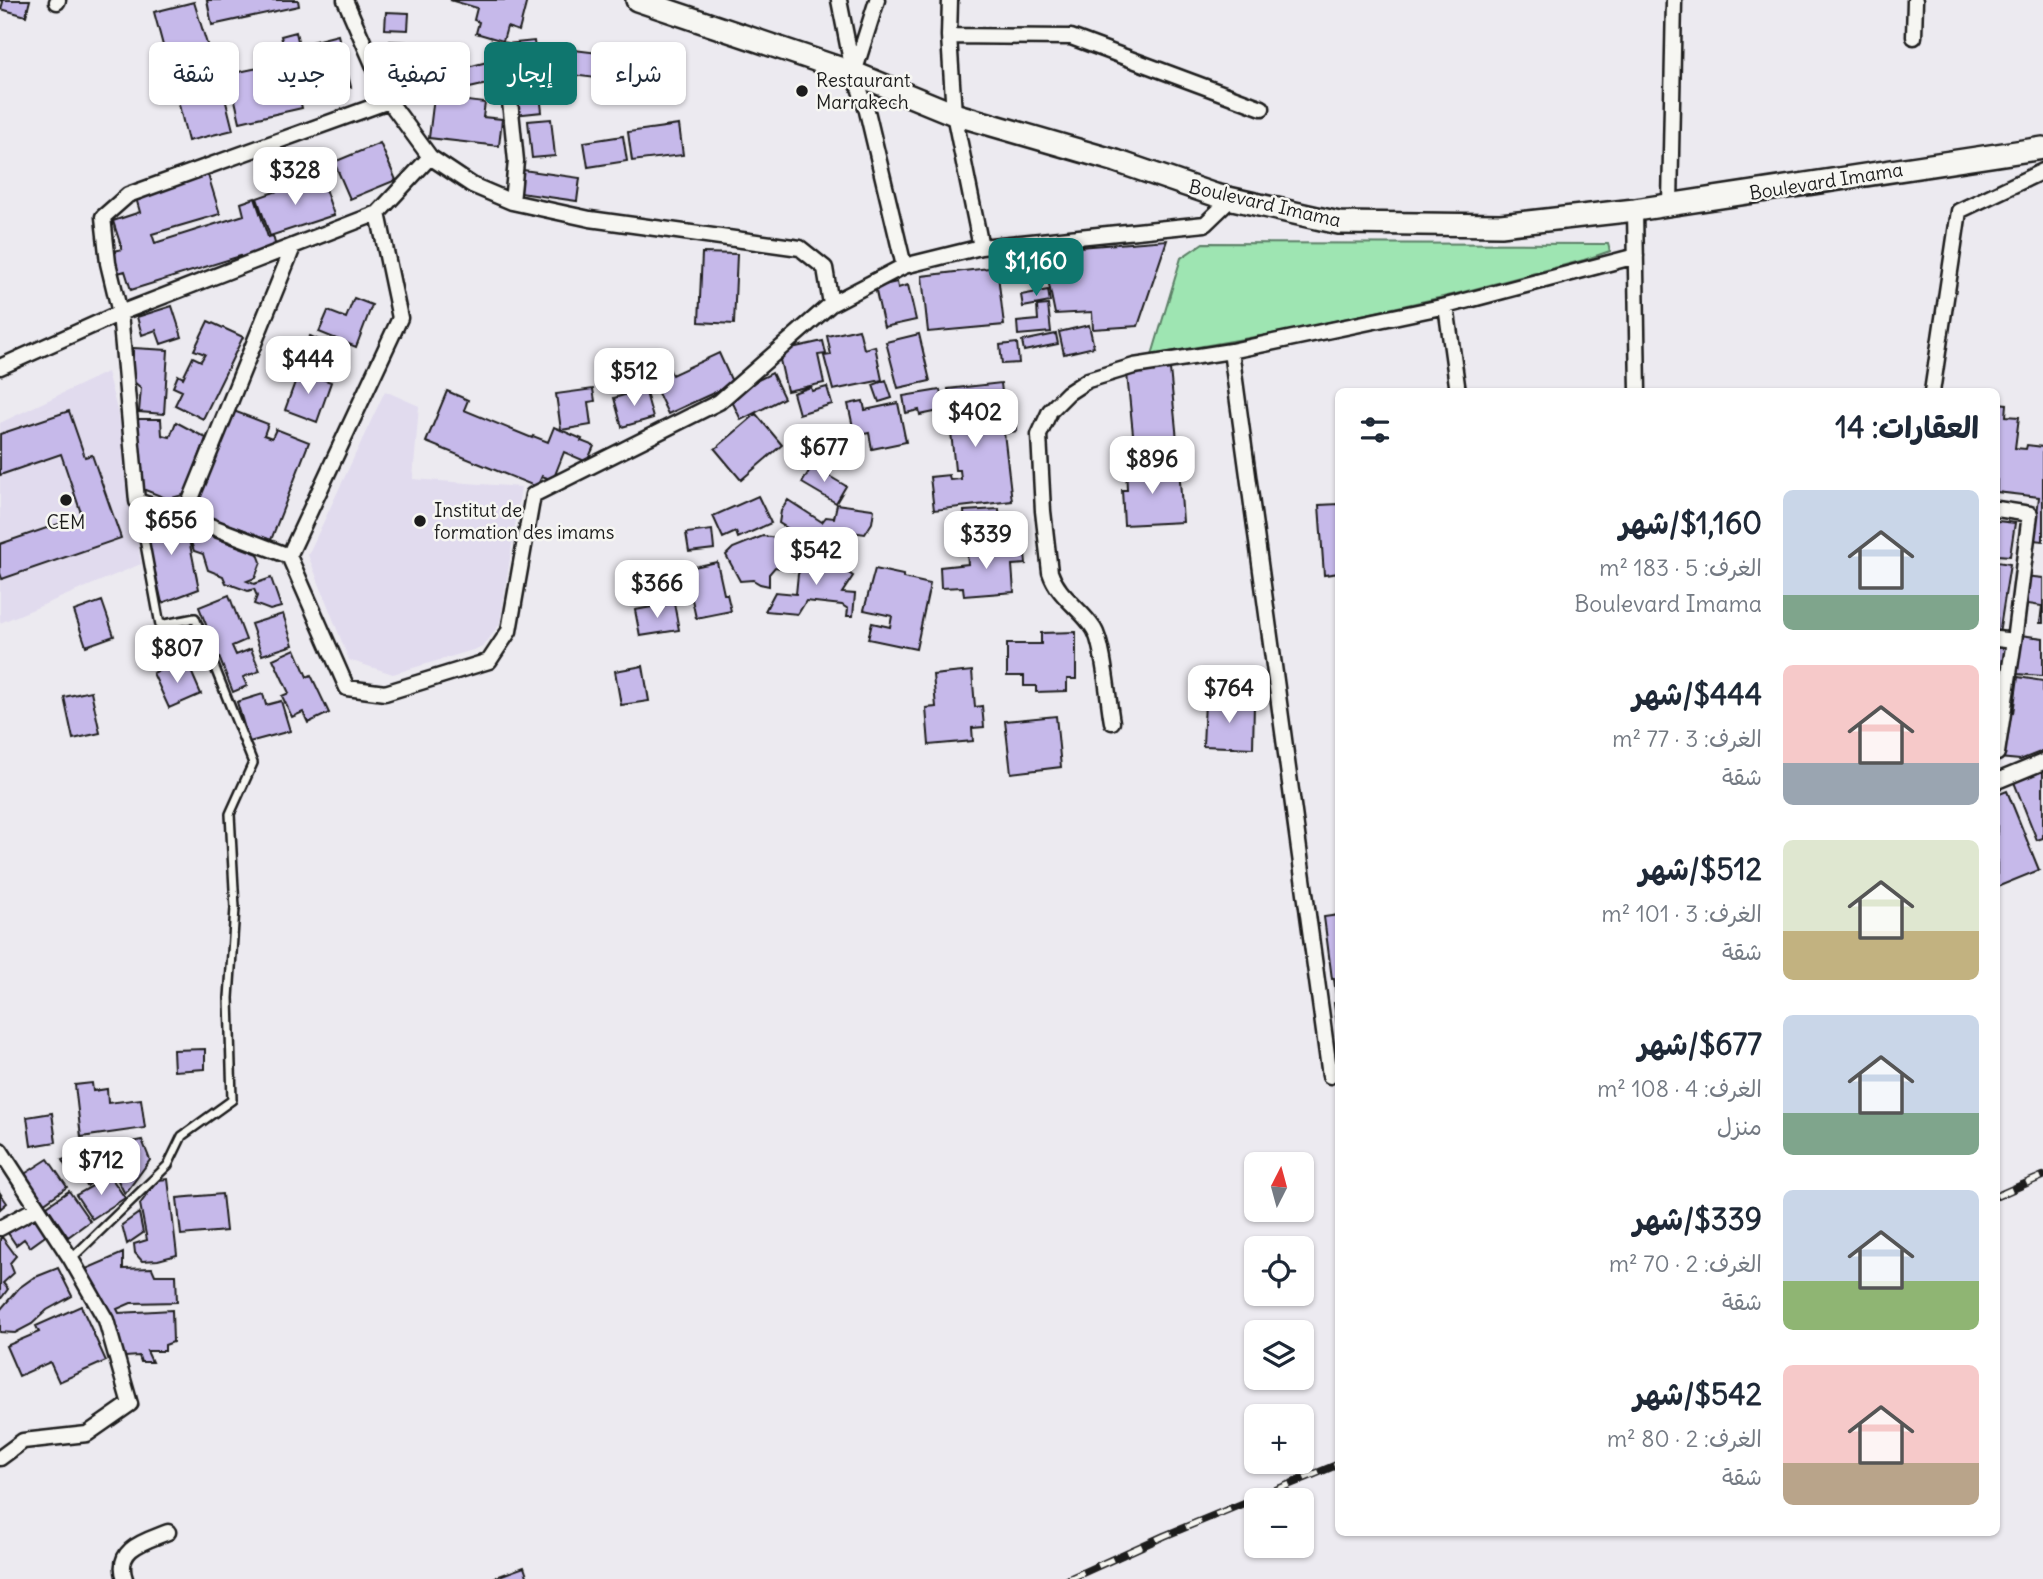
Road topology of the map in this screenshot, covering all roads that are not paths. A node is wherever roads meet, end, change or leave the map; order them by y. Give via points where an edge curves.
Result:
1 (345, 0) edge
2 (637, 0) edge
3 (839, 0) edge
4 (877, 0) edge
5 (950, 0) edge
6 (1674, 0) edge
7 (1915, 0) edge
8 (949, 36) junction
9 (1914, 37) dead end
10 (364, 44) edge
11 (854, 73) junction
12 (378, 105) edge
13 (392, 105) edge
14 (510, 105) edge
15 (1262, 108) dead end
16 (954, 114) junction
17 (2043, 148) edge
18 (430, 157) junction
19 (2043, 171) edge
20 (1232, 198) junction
21 (512, 202) junction
22 (1670, 204) junction
23 (1635, 210) junction
24 (378, 213) junction
25 (293, 247) junction
26 (981, 247) junction
27 (1636, 256) junction
28 (904, 266) junction
29 (831, 304) junction
30 (1446, 306) junction
31 (120, 313) junction
32 (1231, 351) junction
33 (0, 367) edge
34 (1457, 388) edge
35 (1638, 388) edge
36 (1933, 388) edge
37 (137, 501) junction
38 (2000, 509) edge
39 (184, 516) junction
40 (289, 556) junction
41 (2000, 639) edge
42 (2014, 641) junction
43 (1112, 722) dead end
44 (2000, 733) edge
45 (2043, 762) edge
46 (2000, 780) edge
47 (1330, 1076) dead end
48 (0, 1150) edge
49 (37, 1208) junction
50 (0, 1228) edge
51 (71, 1259) junction
52 (0, 1458) edge
53 (168, 1532) dead end
54 (125, 1579) edge

1 - 10 street
2 - 11 main road, Boulevard Imama
3 - 11 street
4 - 11 street
5 - 8 street
6 - 22 street
7 - 9 street
8 - 15 street via 1071,37
8 - 16 street
11 - 16 main road, Boulevard Imama
11 - 28 street
12 - 31 street via 128,195 103,217
13 - 18 street
14 - 21 street via 516,161
16 - 20 main road, Boulevard Imama
16 - 26 street
17 - 22 main road, Boulevard Imama
18 - 21 street via 472,185
18 - 24 street
19 - 36 street via 1959,211
20 - 23 main road, Boulevard Imama via 1339,223 1501,225
20 - 26 street via 1205,224
21 - 29 street via 590,219 800,248 825,268
22 - 23 main road, Boulevard Imama
23 - 27 street
24 - 25 street
24 - 40 street via 400,318
25 - 31 street
25 - 39 street
26 - 28 street
27 - 30 street
27 - 35 street
28 - 29 street
29 - 40 street via 719,402 533,495 509,631 489,661 385,693 347,688
30 - 32 street
30 - 34 street
31 - 33 street
31 - 37 street
32 - 43 street via 1134,366 1088,380 1050,411 1039,435 1050,572 1053,582 1097,636
32 - 47 street
37 - 39 street
37 - 51 lane via 160,625 195,618 253,763 230,814 235,908 229,998 232,1100 182,1136 168,1166
38 - 42 street via 2030,513
39 - 40 street
41 - 42 street
42 - 44 street
45 - 46 street
48 - 49 street
49 - 50 street
49 - 51 street
51 - 52 street via 106,1320 130,1404 87,1434 23,1441
53 - 54 street via 127,1553 122,1562

